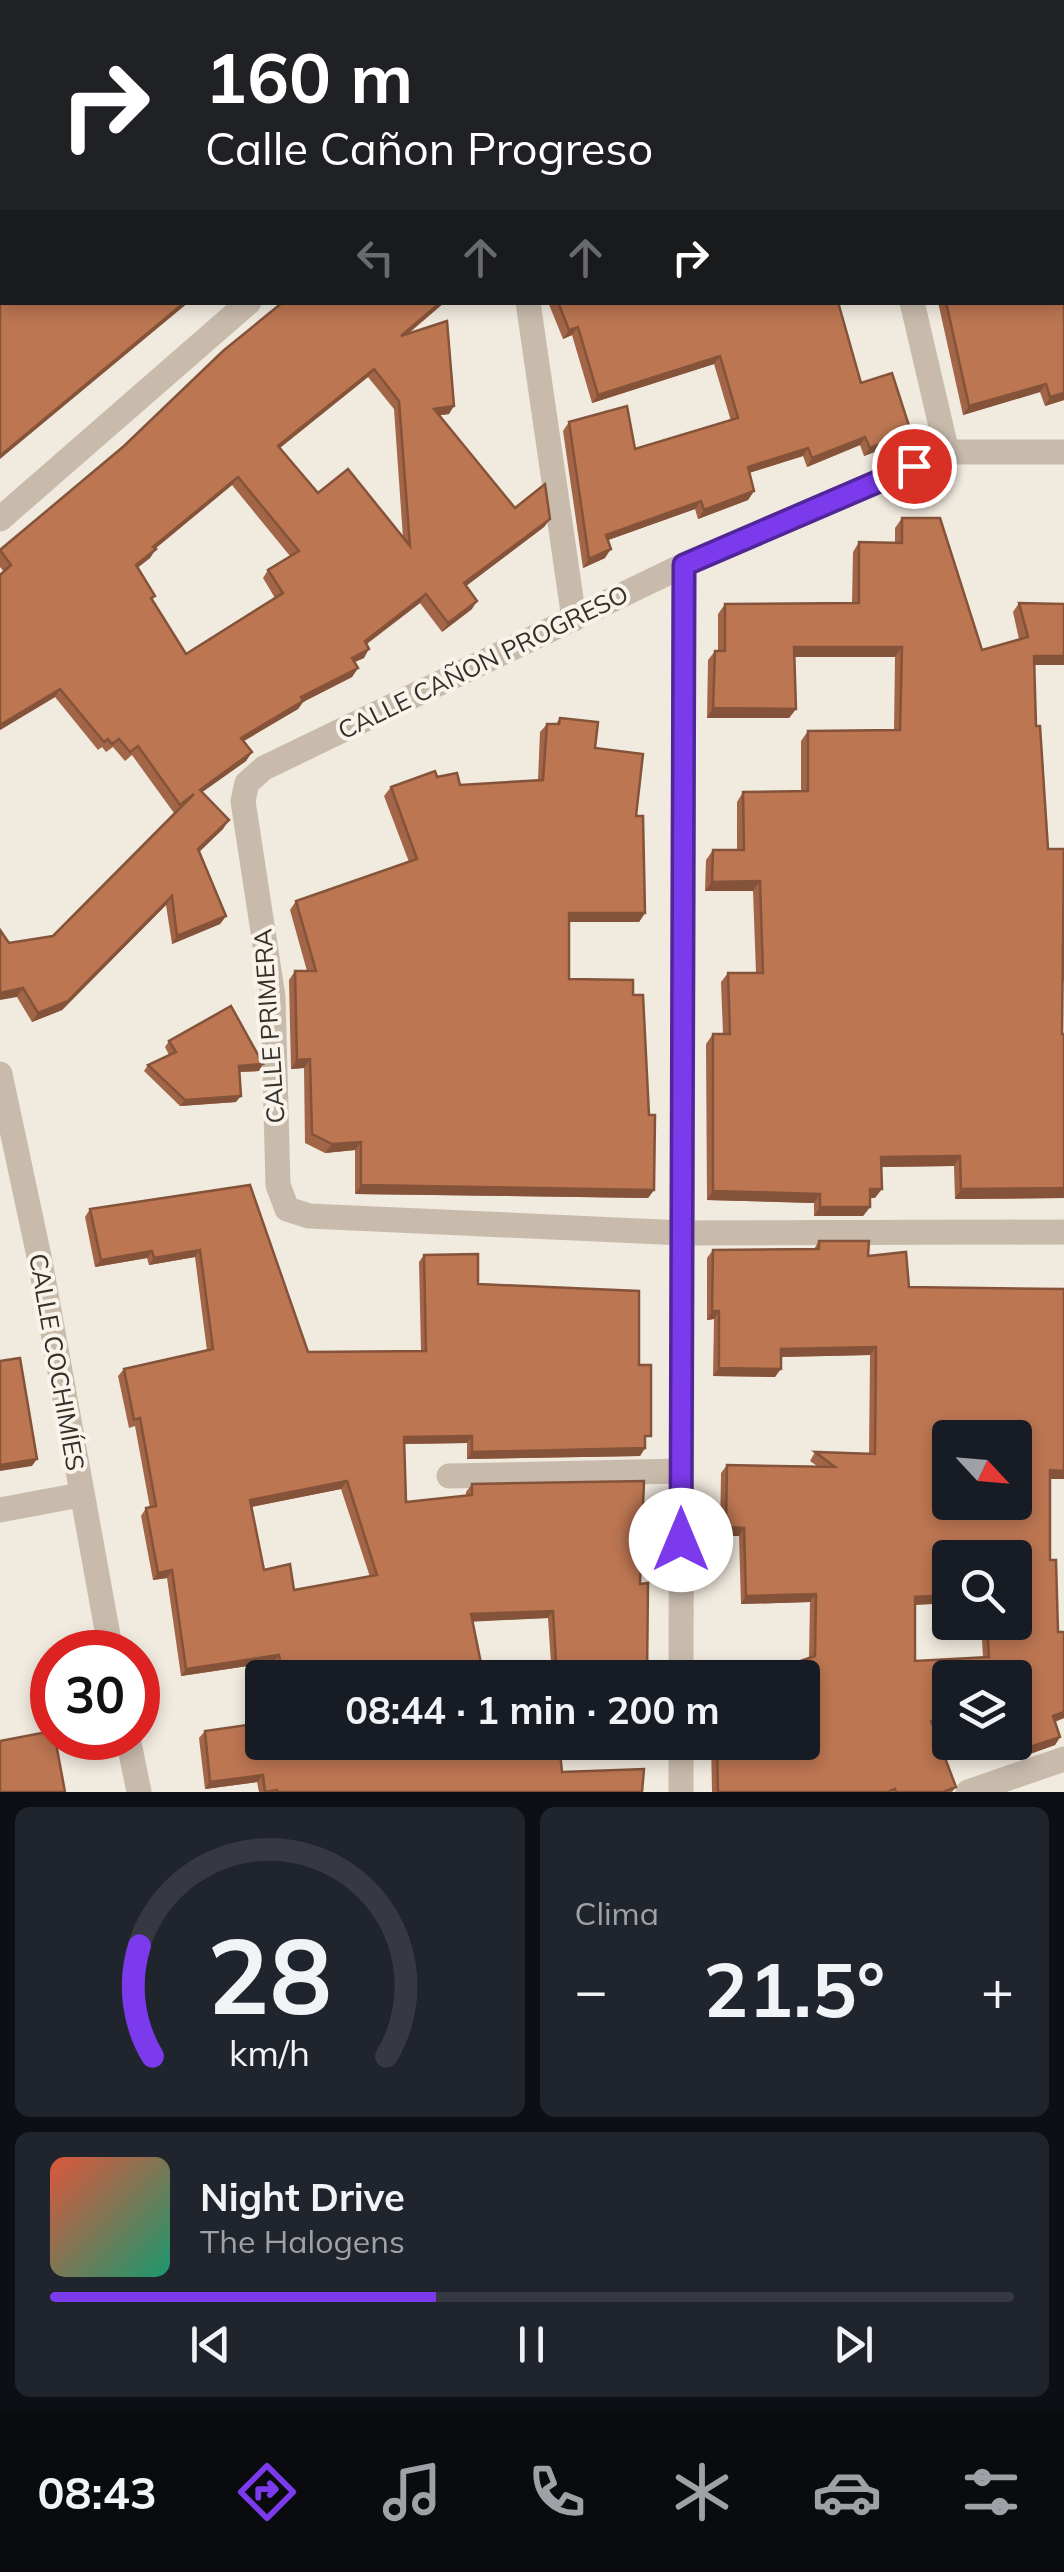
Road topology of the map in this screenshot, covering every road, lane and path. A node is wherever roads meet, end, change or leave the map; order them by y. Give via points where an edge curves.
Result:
1 (246, 305) edge
2 (528, 305) edge
3 (913, 305) edge
4 (947, 452) junction
5 (1064, 452) edge
6 (0, 520) edge
7 (684, 565) junction
8 (574, 619) junction
9 (247, 784) joint
10 (0, 1074) edge
11 (1064, 1232) edge
12 (682, 1233) junction
13 (681, 1471) junction
14 (450, 1476) dead end
15 (80, 1495) junction
16 (0, 1510) edge
17 (108, 1630) edge
18 (681, 1660) edge
19 (1064, 1759) edge
20 (132, 1760) edge
21 (681, 1760) edge
22 (139, 1792) edge
23 (681, 1792) edge
24 (968, 1792) edge

1 - 6 street
2 - 8 street
3 - 4 street
4 - 5 street, CALLE CAÑON PROGRESO
4 - 7 street, CALLE CAÑON PROGRESO
7 - 8 street, CALLE CAÑON PROGRESO
7 - 12 street
8 - 9 street, CALLE CAÑON PROGRESO via 264,768
9 - 12 street, CALLE PRIMERA via 243,801 273,997 278,1185 287,1209 309,1216
10 - 15 street, CALLE COCHIMÍES
11 - 12 street
12 - 13 street
13 - 14 street
13 - 18 street
15 - 16 street
15 - 17 street, CALLE COCHIMÍES
19 - 24 street
20 - 22 street
21 - 23 street

